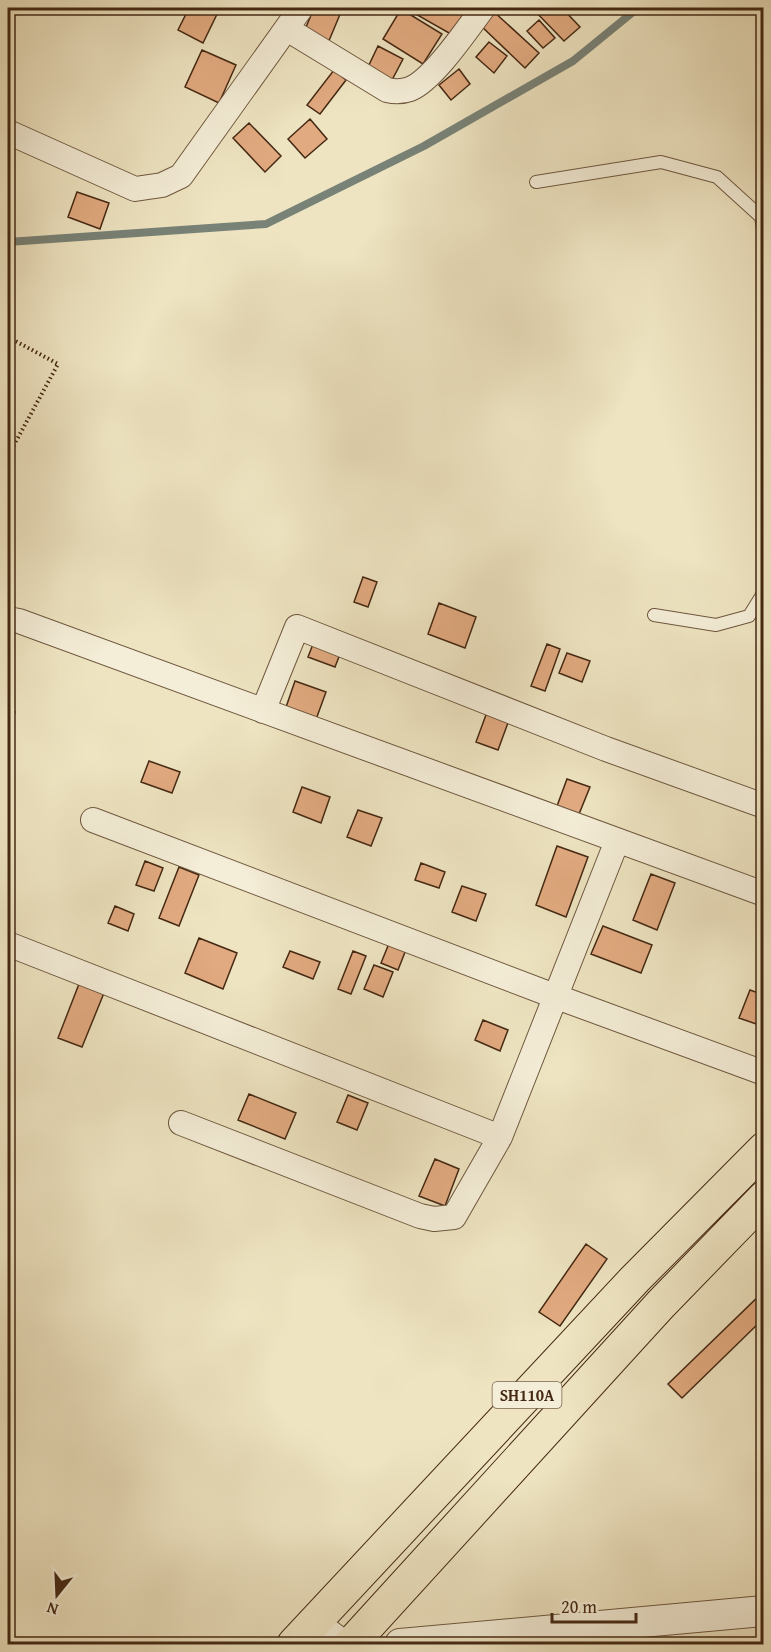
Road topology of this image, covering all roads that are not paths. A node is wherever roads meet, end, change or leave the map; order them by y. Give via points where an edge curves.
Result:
1 (301, 8) edge
2 (483, 8) edge
3 (287, 29) junction
4 (8, 132) edge
5 (536, 182) dead end
6 (764, 234) edge
7 (764, 592) edge
8 (654, 615) dead end
9 (8, 619) edge
10 (263, 711) junction
11 (764, 806) edge
12 (93, 820) dead end
13 (617, 841) junction
14 (764, 894) edge
15 (8, 944) edge
16 (557, 997) junction
17 (764, 1073) edge
18 (181, 1123) dead end
19 (500, 1137) junction
20 (764, 1149) edge
21 (764, 1198) edge
22 (764, 1611) edge
23 (304, 1634) edge
24 (340, 1644) edge
25 (351, 1644) edge
26 (400, 1644) edge

1 - 3 street
2 - 3 street via 432,71 413,88 396,92
3 - 4 street via 181,176 162,185 135,189
5 - 6 lane via 660,162 717,177 761,217
7 - 8 lane via 749,616 716,625
9 - 10 street
10 - 11 street via 297,627 606,749
10 - 13 street
12 - 16 street
13 - 14 street
13 - 16 street
15 - 19 street
16 - 17 street
16 - 19 street
18 - 19 street via 435,1219 454,1217
20 - 23 main road, SH110A via 635,1279
21 - 25 main road, SH110A via 661,1304
22 - 26 street
23 - 24 street

